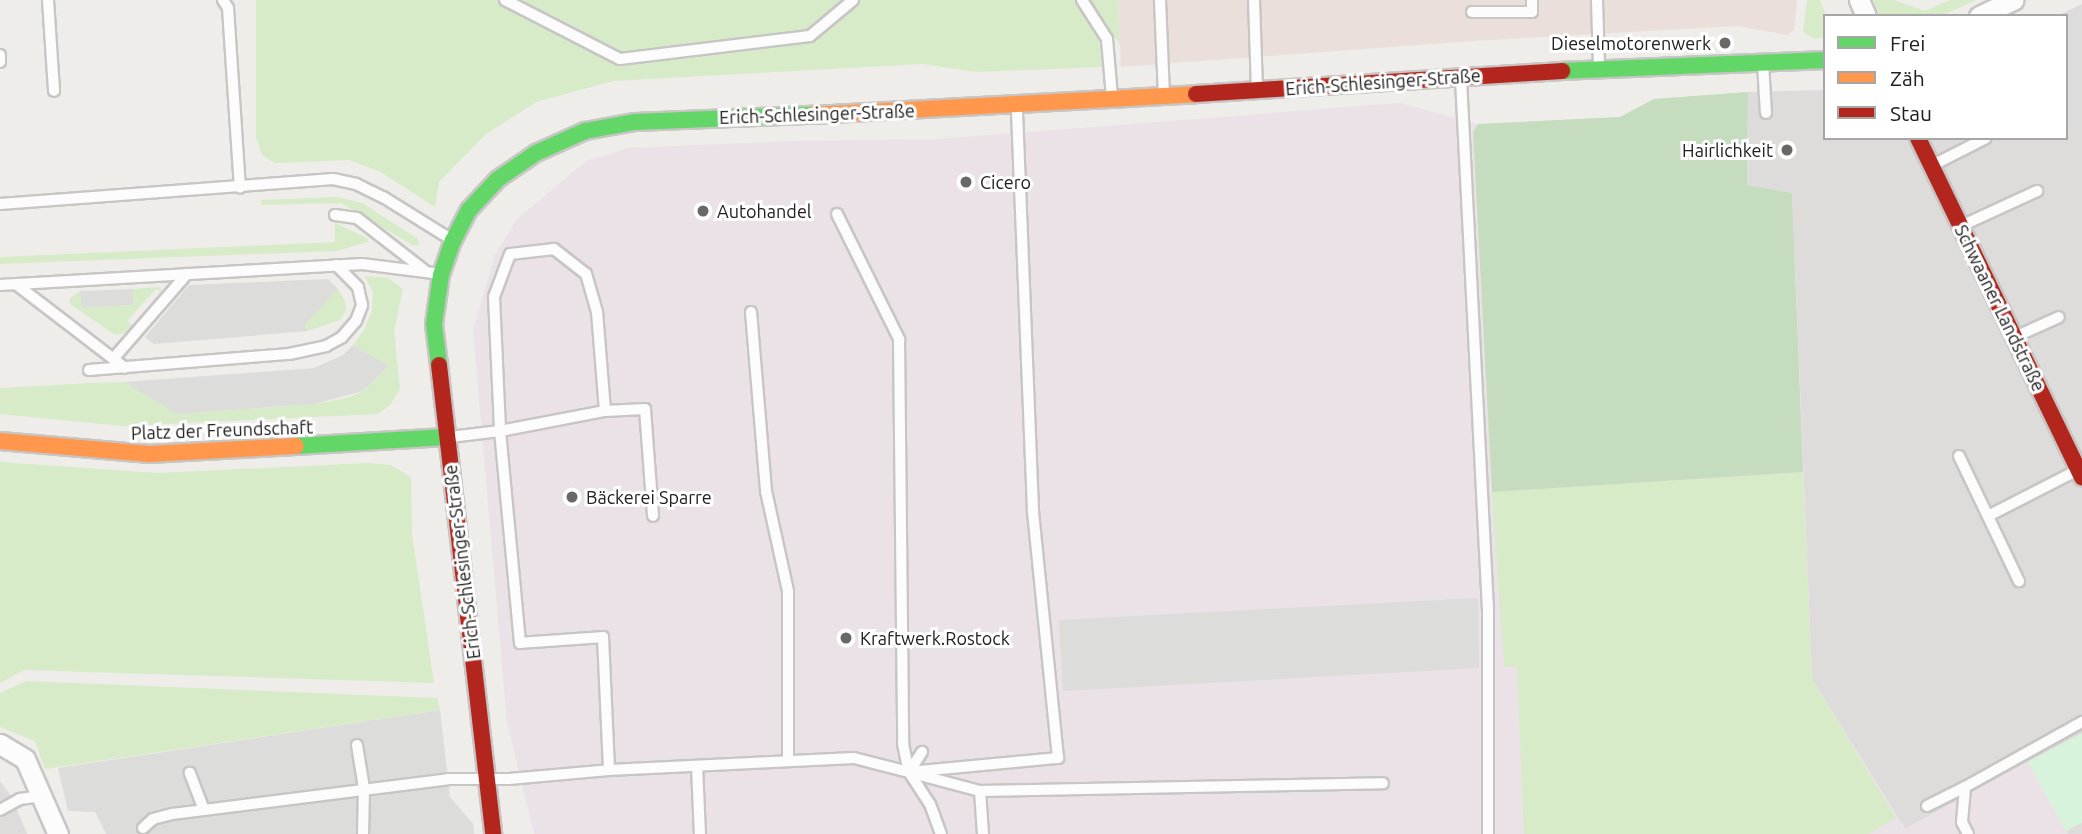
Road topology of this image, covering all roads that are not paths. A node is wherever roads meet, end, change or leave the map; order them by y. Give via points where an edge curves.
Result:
1 (48, 0) edge
2 (223, 0) edge
3 (505, 0) edge
4 (853, 0) edge
5 (1083, 0) edge
6 (1160, 0) edge
7 (1254, 0) edge
8 (1532, 0) edge
9 (1597, 0) edge
10 (2013, 0) edge
11 (1472, 12) dead end
12 (1983, 14) edge
13 (0, 55) edge
14 (1823, 60) edge
15 (0, 62) edge
16 (1763, 63) junction
17 (1599, 70) junction
18 (1461, 78) junction
19 (54, 91) dead end
20 (1257, 91) junction
21 (1164, 98) junction
22 (1112, 101) junction
23 (1017, 106) junction
24 (1766, 113) dead end
25 (1918, 140) edge
26 (1982, 140) edge
27 (1931, 166) junction
28 (240, 188) junction
29 (2036, 191) dead end
30 (0, 204) edge
31 (335, 215) dead end
32 (837, 215) dead end
33 (1960, 227) junction
34 (453, 241) junction
35 (337, 265) junction
36 (425, 270) junction
37 (187, 274) junction
38 (441, 275) junction
39 (17, 284) junction
40 (0, 285) edge
41 (751, 312) dead end
42 (2059, 317) dead end
43 (2014, 337) junction
44 (113, 359) junction
45 (125, 368) junction
46 (89, 370) dead end
47 (605, 411) junction
48 (499, 431) junction
49 (446, 437) junction
50 (0, 441) edge
51 (2075, 447) edge
52 (1959, 456) dead end
53 (2080, 474) edge
54 (653, 516) dead end
55 (1988, 516) junction
56 (2019, 581) dead end
57 (2082, 722) edge
58 (0, 744) edge
59 (357, 745) dead end
60 (922, 752) dead end
61 (788, 760) junction
62 (697, 766) junction
63 (609, 770) junction
64 (909, 772) junction
65 (190, 773) dead end
66 (488, 780) junction
67 (1383, 783) dead end
68 (1965, 787) junction
69 (364, 788) junction
70 (980, 791) junction
71 (42, 795) junction
72 (1927, 806) dead end
73 (0, 810) edge
74 (204, 810) junction
75 (143, 828) dead end
76 (58, 834) edge
77 (363, 834) edge
78 (493, 834) edge
79 (699, 834) edge
80 (941, 834) edge
81 (983, 834) edge
82 (1489, 834) edge
83 (1968, 834) edge

1 - 19 lane
2 - 28 lane via 228,9
3 - 4 lane via 620,58 810,36
5 - 22 lane via 1107,39
6 - 21 lane
7 - 20 lane
8 - 11 lane via 1532,12
9 - 17 lane
10 - 12 street
13 - 15 lane
14 - 16 street, Erich-Schlesinger-Straße
16 - 17 street, Erich-Schlesinger-Straße
16 - 24 lane
17 - 18 street, Erich-Schlesinger-Straße
18 - 20 street, Erich-Schlesinger-Straße
18 - 82 lane via 1488,611
20 - 21 street, Erich-Schlesinger-Straße
21 - 22 street, Erich-Schlesinger-Straße
22 - 23 street, Erich-Schlesinger-Straße
23 - 34 street, Erich-Schlesinger-Straße via 724,116 635,122 585,131 536,153 498,179 469,210
23 - 64 lane via 1033,510 1058,758
25 - 27 street, Schwaaner Landstraße
26 - 27 lane
27 - 33 street, Schwaaner Landstraße
28 - 30 lane
28 - 34 lane via 333,179 356,184
29 - 33 lane
31 - 36 lane via 357,218
32 - 64 lane via 899,339 902,744
33 - 43 street, Schwaaner Landstraße
34 - 38 street, Erich-Schlesinger-Straße
35 - 36 lane
35 - 37 lane
35 - 45 lane via 358,287 362,305 342,337 326,346 289,354
36 - 38 lane
37 - 39 lane
37 - 44 lane
38 - 49 street, Erich-Schlesinger-Straße via 434,324
39 - 40 lane
39 - 44 lane
41 - 61 lane via 766,491 788,591
42 - 43 lane
43 - 51 street, Schwaaner Landstraße
44 - 45 lane
45 - 46 lane
47 - 48 lane
47 - 48 lane via 597,312 586,274 554,249 510,254 494,297
47 - 54 lane via 645,409
48 - 49 lane
48 - 63 lane via 520,642 603,637
49 - 50 street, Platz der Freundschaft via 149,454
49 - 66 street, Erich-Schlesinger-Straße
51 - 53 street, Schwaaner Landstraße
52 - 55 lane
53 - 55 lane
55 - 56 lane
57 - 68 lane
58 - 71 street via 25,759
59 - 69 lane
60 - 64 lane
61 - 62 lane
61 - 64 lane via 854,758
62 - 63 lane
62 - 79 lane
63 - 66 lane
64 - 70 lane
64 - 80 lane via 930,804
65 - 74 lane
66 - 69 lane via 448,779
66 - 78 street, Erich-Schlesinger-Straße
67 - 70 lane
68 - 72 lane
68 - 83 lane via 1962,822
69 - 74 lane
69 - 77 lane
70 - 81 lane
71 - 73 lane via 20,799
71 - 76 street
74 - 75 lane via 153,819

